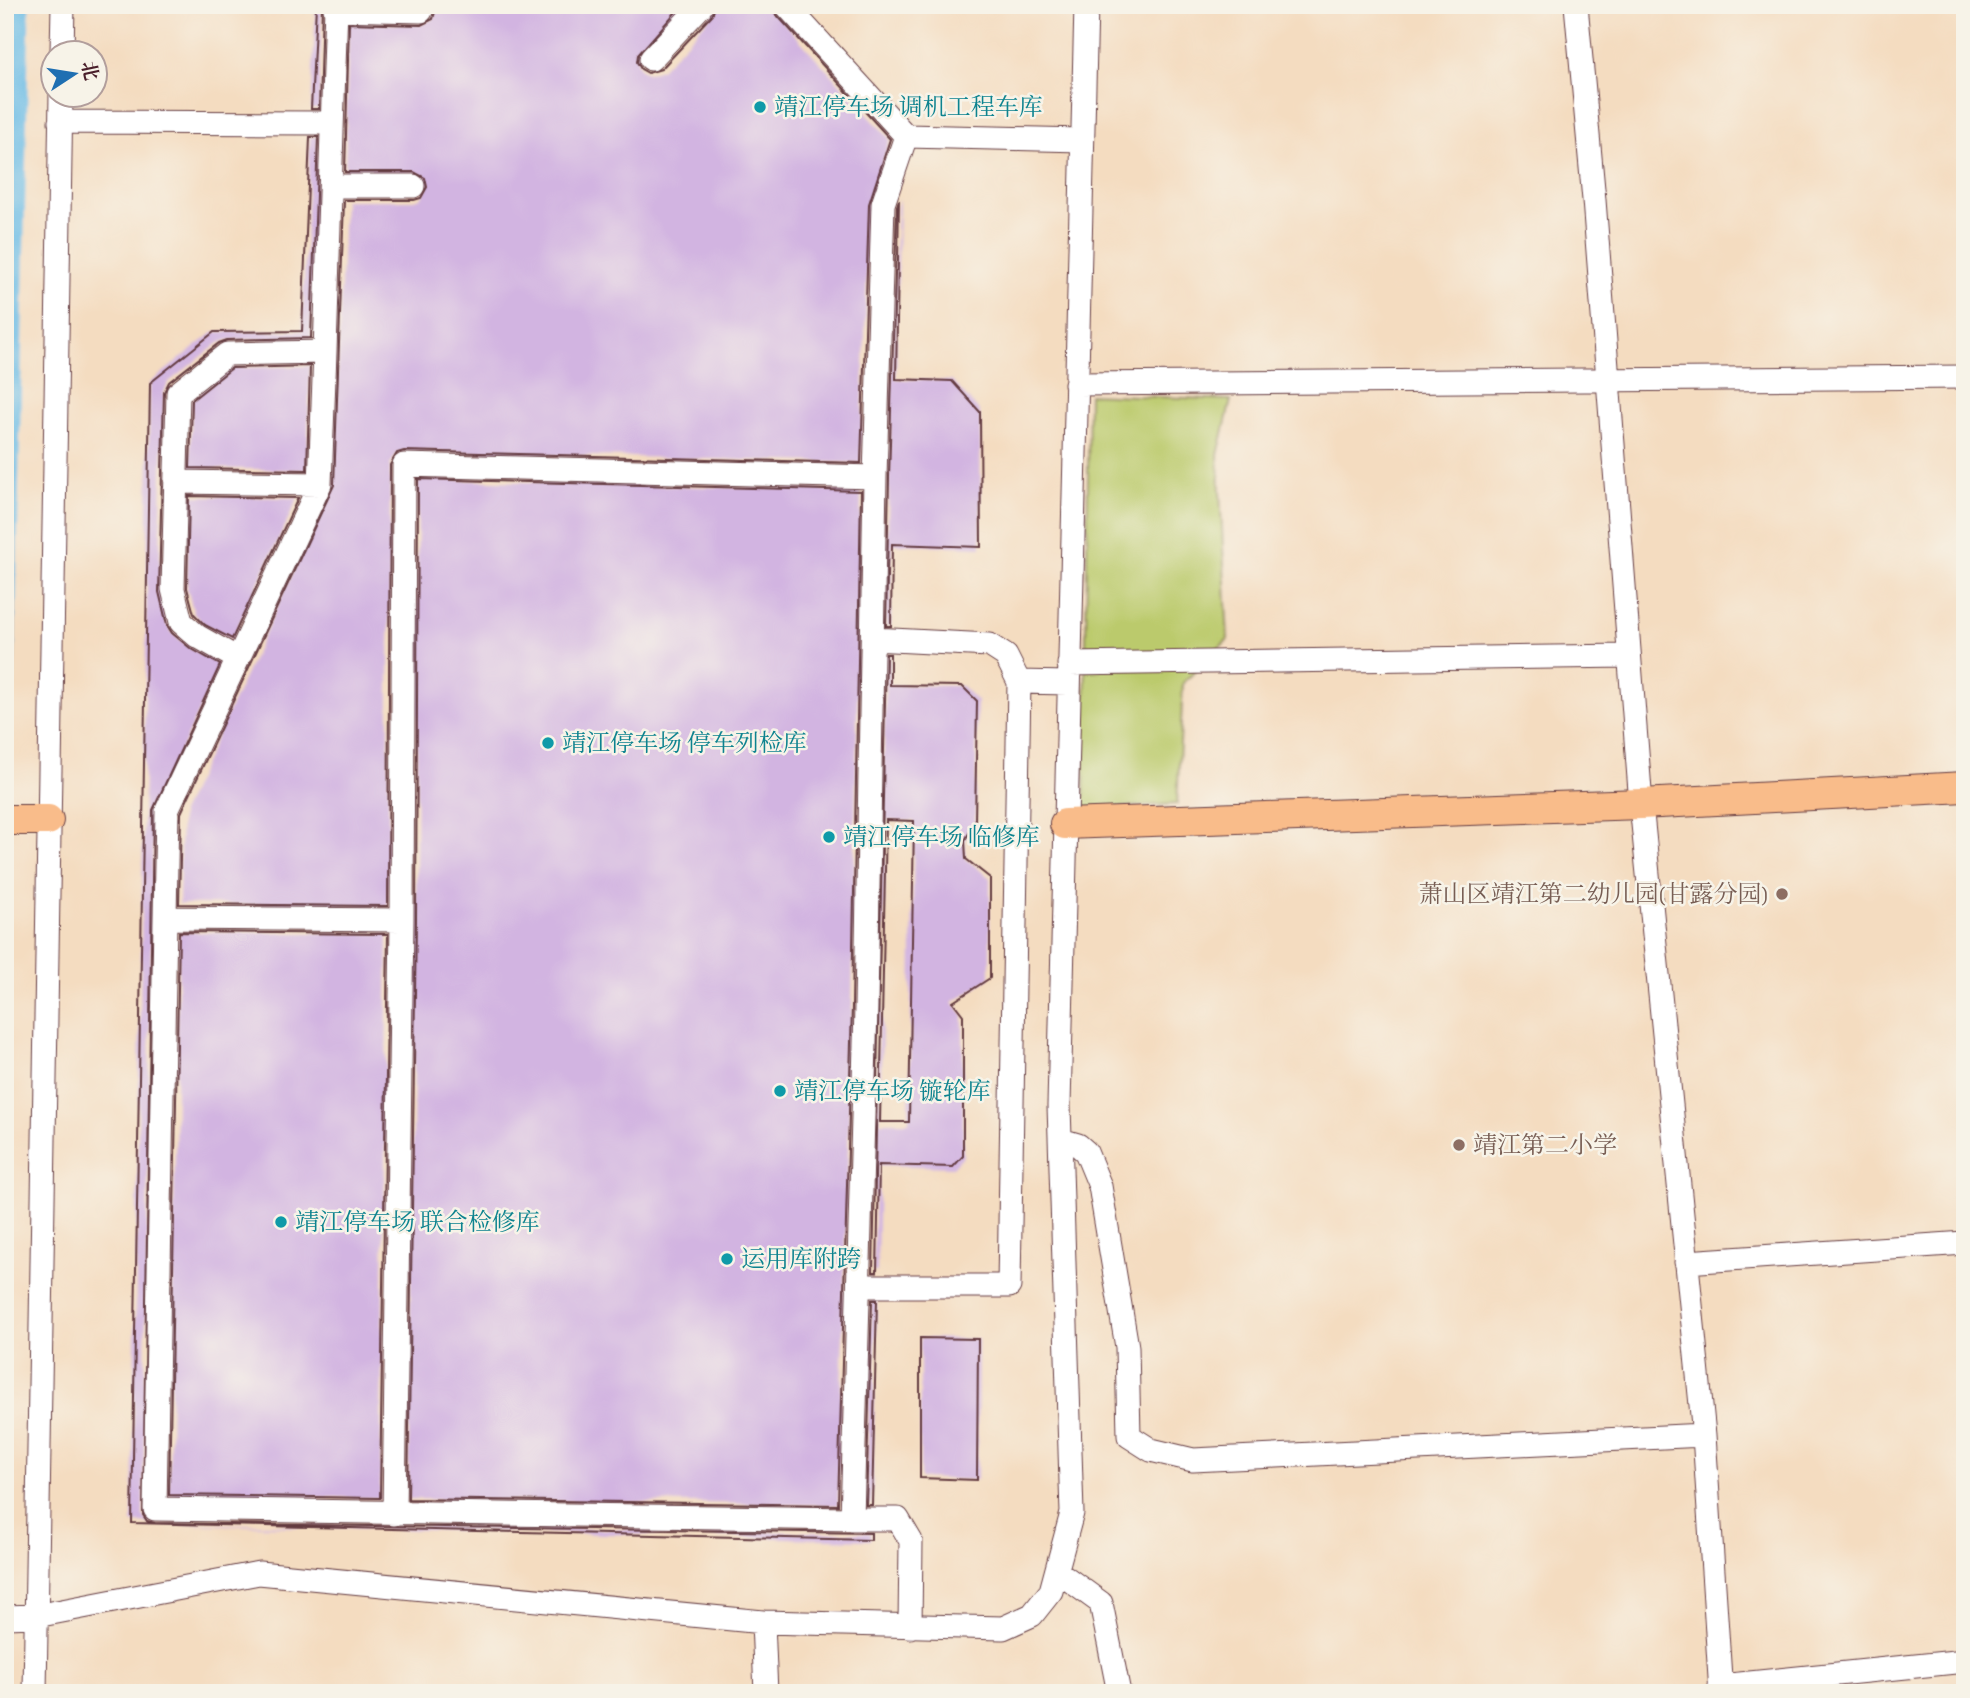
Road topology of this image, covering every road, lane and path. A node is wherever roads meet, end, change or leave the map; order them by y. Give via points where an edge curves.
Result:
1 (63, 5) edge
2 (702, 5) edge
3 (786, 5) edge
4 (1086, 5) edge
5 (1576, 5) edge
6 (335, 7) edge
7 (421, 11) dead end
8 (62, 38) edge
9 (651, 59) dead end
10 (60, 108) edge
11 (60, 122) junction
12 (331, 123) junction
13 (906, 136) junction
14 (1082, 141) junction
15 (331, 186) junction
16 (413, 186) dead end
17 (325, 352) junction
18 (1965, 377) edge
19 (1607, 381) junction
20 (1076, 384) junction
21 (875, 477) junction
22 (176, 482) junction
23 (320, 484) junction
24 (873, 639) junction
25 (1629, 656) junction
26 (238, 659) junction
27 (1069, 673) junction
28 (1019, 682) junction
29 (1965, 787) edge
30 (1641, 804) junction
31 (5, 820) edge
32 (48, 820) junction
33 (1065, 824) junction
34 (165, 918) junction
35 (402, 920) junction
36 (1061, 1140) junction
37 (1965, 1243) edge
38 (1686, 1262) junction
39 (859, 1286) junction
40 (1703, 1435) junction
41 (394, 1514) junction
42 (852, 1519) junction
43 (1056, 1571) junction
44 (23, 1617) edge
45 (763, 1622) junction
46 (910, 1627) junction
47 (1965, 1661) edge
48 (1721, 1689) edge
49 (35, 1693) edge
50 (766, 1693) edge
51 (1119, 1693) edge

1 - 8 street
2 - 9 street
3 - 13 street
4 - 14 street
5 - 19 street
6 - 7 street
6 - 12 street
10 - 11 street
11 - 12 street
11 - 32 street
12 - 15 street
13 - 14 street
13 - 21 street via 883,204
14 - 20 street
15 - 16 street
15 - 17 street
17 - 22 street via 227,354 178,393
17 - 23 street
18 - 19 street
19 - 20 street
19 - 25 street
20 - 27 street
21 - 24 street
21 - 35 street via 404,465
22 - 23 street
22 - 26 street via 173,589 181,622
23 - 26 street
24 - 28 street via 989,645 1006,656
24 - 39 street
25 - 27 street
25 - 30 street
26 - 34 street via 167,810
27 - 28 street
27 - 33 street
28 - 39 street via 1009,1286
29 - 30 main road
30 - 33 main road
30 - 38 street
31 - 32 main road
32 - 44 street
33 - 36 street
34 - 35 street
34 - 41 street via 155,1510
35 - 41 street
36 - 40 street via 1078,1144 1086,1152 1100,1186 1127,1348 1129,1436 1151,1450 1193,1460
36 - 43 street via 1072,1513
37 - 38 street
38 - 40 street
39 - 42 street
40 - 48 street
41 - 42 street
42 - 46 street via 898,1519 911,1541
43 - 46 street via 1051,1591 1032,1615 1003,1628
43 - 51 street via 1101,1603
44 - 45 street via 259,1573
44 - 49 street
45 - 46 street
45 - 50 street
47 - 48 street

